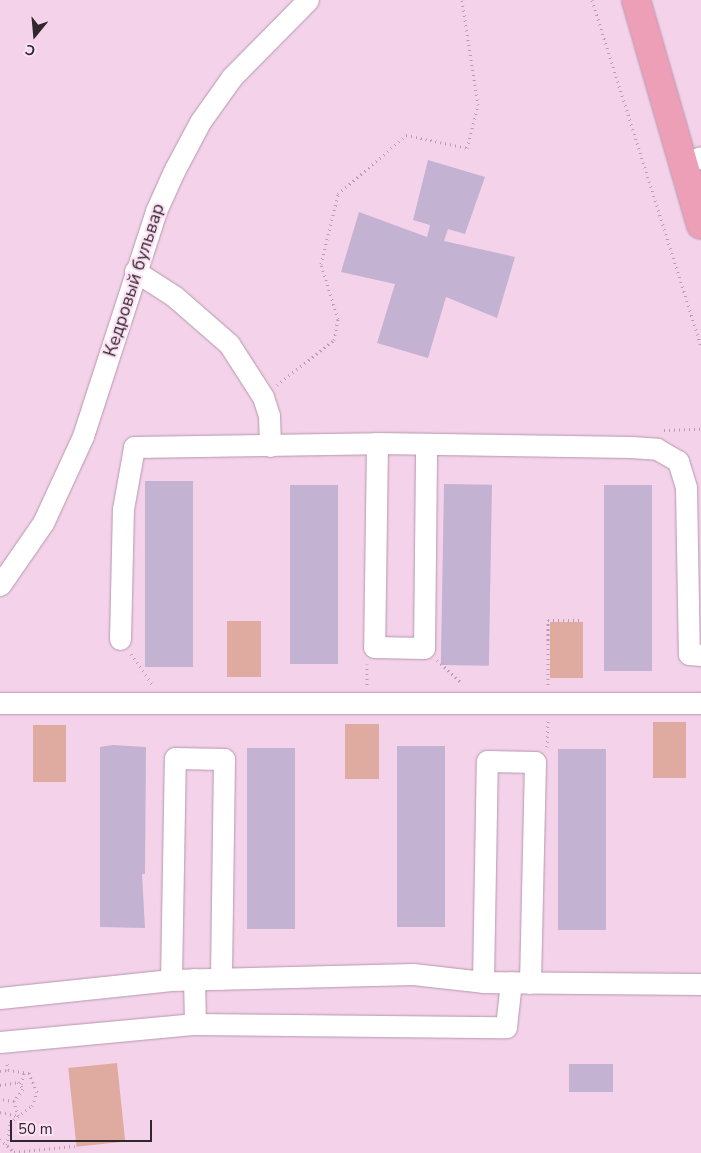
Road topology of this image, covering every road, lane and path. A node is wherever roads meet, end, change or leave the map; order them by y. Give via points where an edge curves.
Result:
1 (308, 0) edge
2 (462, 0) edge
3 (592, 0) edge
4 (636, 0) edge
5 (691, 161) edge
6 (701, 226) edge
7 (135, 271) junction
8 (701, 345) edge
9 (263, 396) junction
10 (377, 443) junction
11 (426, 444) junction
12 (270, 446) junction
13 (0, 585) edge
14 (120, 639) joint
15 (374, 647) junction
16 (424, 648) junction
17 (701, 655) edge
18 (0, 703) edge
19 (165, 703) junction
20 (366, 703) junction
21 (483, 703) junction
22 (701, 703) edge
23 (220, 979) junction
24 (171, 980) junction
25 (194, 980) junction
26 (483, 982) junction
27 (520, 982) junction
28 (701, 984) edge
29 (0, 998) edge
30 (196, 1024) junction
31 (0, 1042) edge
32 (7, 1063) dead end
33 (8, 1070) junction
34 (25, 1070) junction
35 (0, 1071) edge
36 (0, 1084) edge
37 (21, 1084) junction
38 (0, 1099) edge
39 (14, 1101) junction
40 (0, 1112) edge
41 (18, 1116) junction
42 (0, 1139) edge
43 (7, 1145) junction
44 (75, 1146) dead end

1 - 7 street, Кедровый бульвар via 232,77 200,122 156,210
2 - 9 path via 478,105 467,148 406,135 338,194 320,264 338,319 334,340
3 - 8 path
4 - 5 main road
5 - 6 main road
7 - 9 street via 174,296 222,338
7 - 13 street, Кедровый бульвар via 80,444 43,523
9 - 12 street via 269,416
10 - 11 street
10 - 12 street
10 - 15 street
11 - 16 street
11 - 17 street via 631,448 658,450 678,461 686,488 689,654
12 - 14 street via 134,447 123,509
14 - 19 path
15 - 16 street
15 - 20 path via 367,661
16 - 21 path
18 - 19 street
19 - 20 street
20 - 21 street
21 - 22 street
23 - 24 street via 224,759 175,758
23 - 25 street
23 - 26 street via 413,974
24 - 25 street
24 - 29 street
25 - 30 street
26 - 27 street
26 - 27 street via 487,761 535,762
27 - 28 street
27 - 30 street via 506,1027
30 - 31 street
32 - 33 path
33 - 34 path
33 - 35 path
34 - 37 path
34 - 41 path via 33,1077 37,1092 32,1106
36 - 37 path
37 - 39 path via 21,1094
38 - 39 path
39 - 41 path
40 - 41 path
41 - 43 path via 10,1123
42 - 43 path
43 - 44 path via 14,1152

